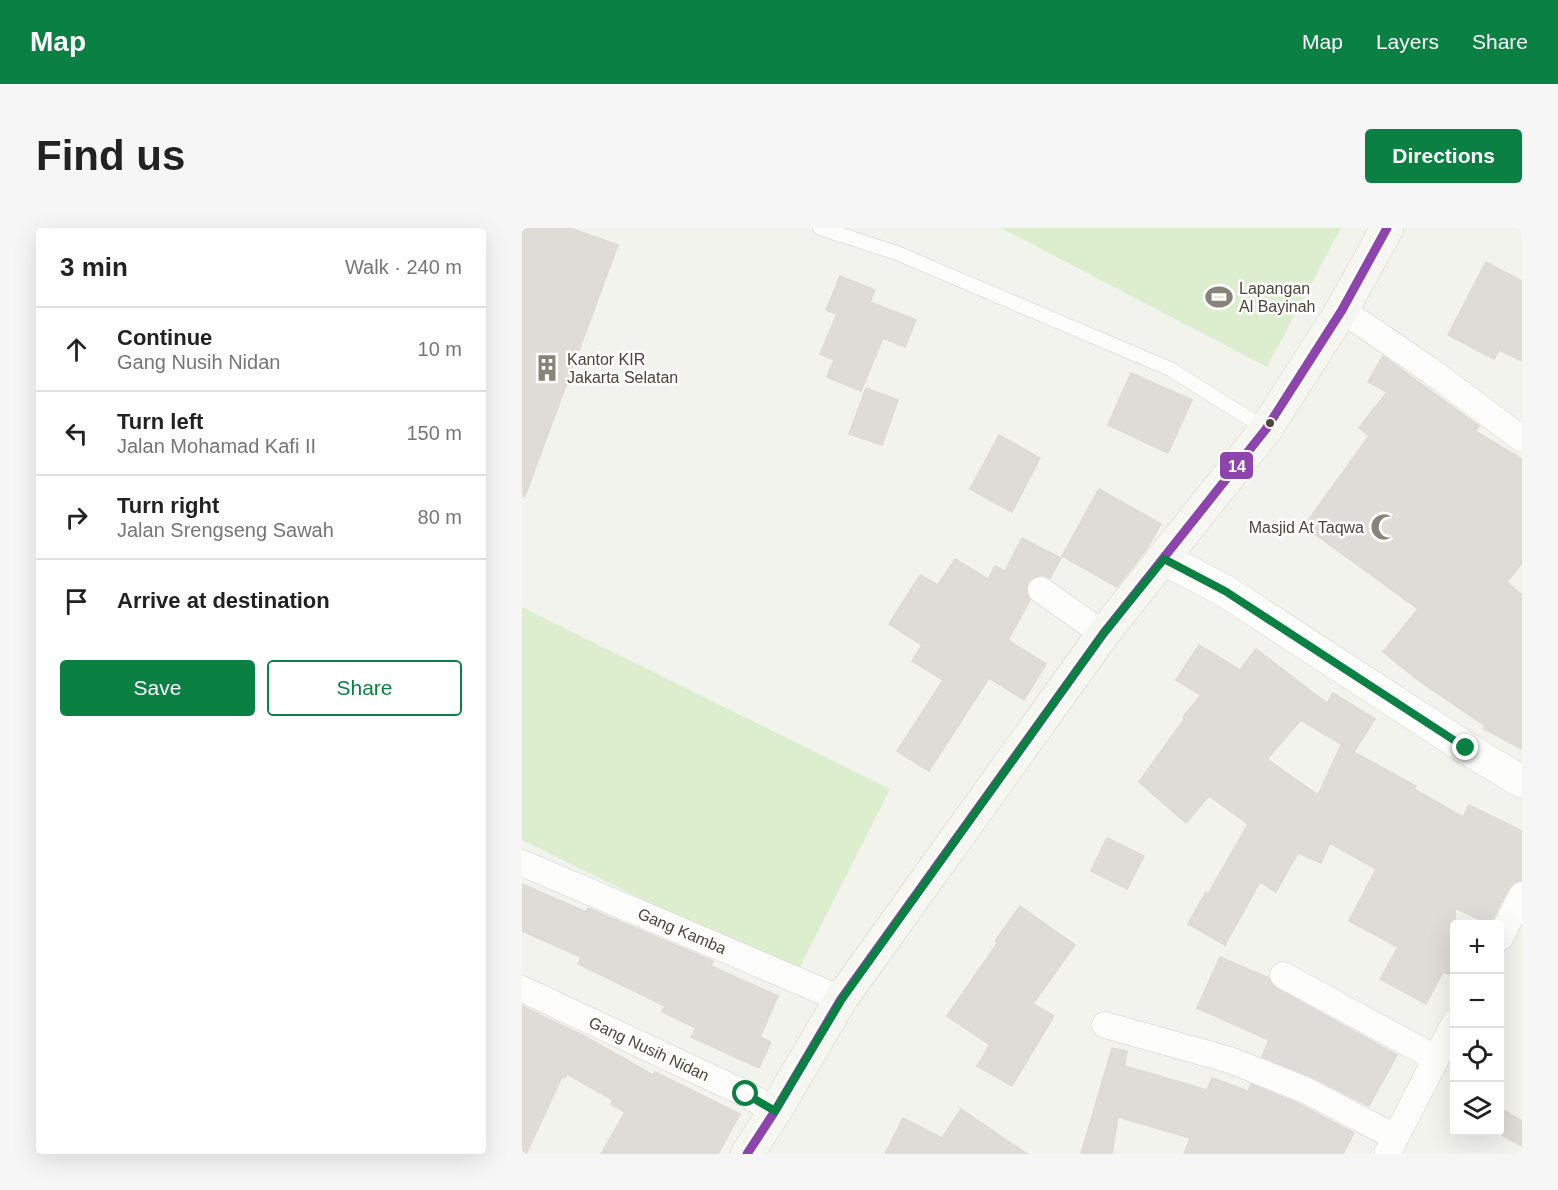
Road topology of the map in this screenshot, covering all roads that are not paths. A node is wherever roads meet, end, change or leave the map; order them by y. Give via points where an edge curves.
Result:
1 (820, 228) edge
2 (1387, 228) edge
3 (1342, 309) junction
4 (1266, 429) junction
5 (1522, 439) edge
6 (1171, 562) junction
7 (1041, 590) dead end
8 (1103, 634) junction
9 (1522, 782) edge
10 (522, 863) edge
11 (1522, 896) edge
12 (1504, 930) edge
13 (1283, 975) dead end
14 (522, 989) edge
15 (842, 999) junction
16 (1105, 1025) dead end
17 (1452, 1028) edge
18 (1435, 1059) junction
19 (775, 1111) junction
20 (1391, 1146) edge
21 (747, 1154) edge

1 - 4 lane via 897,253 1170,369
2 - 3 main road
3 - 4 main road
3 - 5 street
4 - 6 main road
6 - 8 main road
6 - 9 street via 1225,591
7 - 8 street
8 - 15 main road
10 - 15 street, Gang Kamba
11 - 12 street
13 - 18 street
14 - 19 street, Gang Nusih Nidan
15 - 19 main road
16 - 20 street via 1230,1059 1303,1089
17 - 18 street
18 - 20 street
19 - 21 main road

